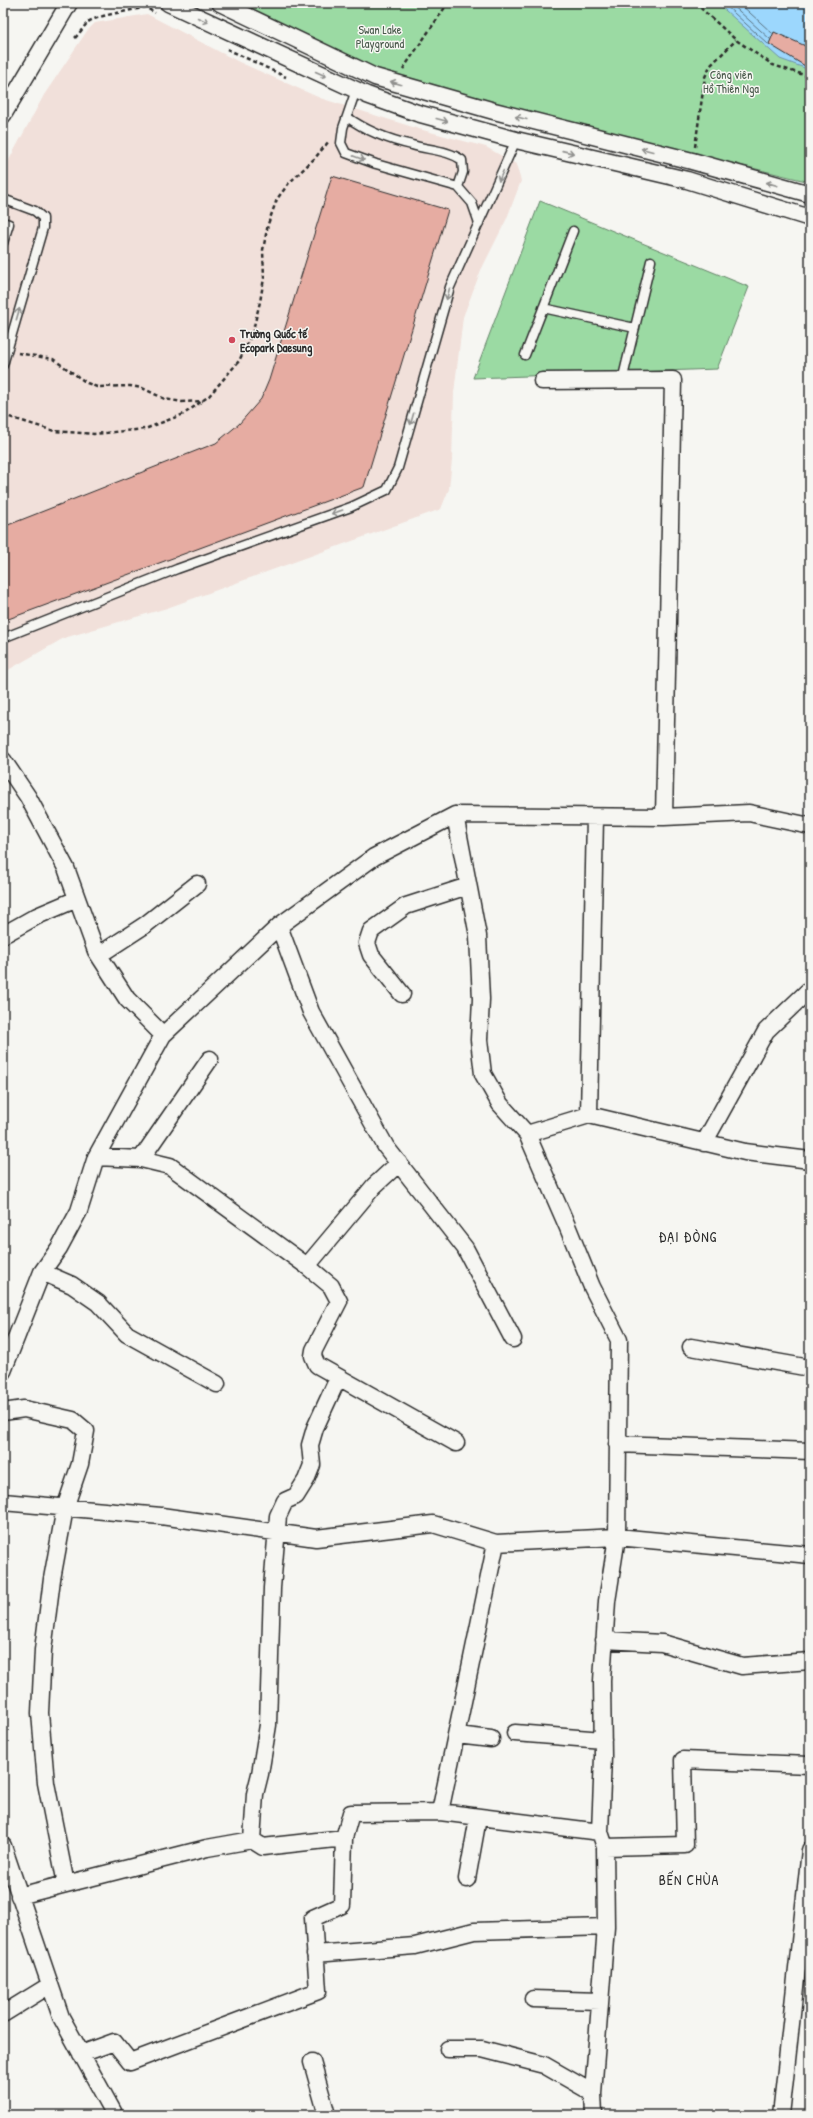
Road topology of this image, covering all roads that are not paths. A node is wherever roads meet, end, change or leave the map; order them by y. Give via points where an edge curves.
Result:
1 (68, 3) edge
2 (168, 3) edge
3 (220, 3) edge
4 (375, 77) junction
5 (361, 92) junction
6 (3, 115) edge
7 (347, 117) junction
8 (516, 140) junction
9 (692, 161) junction
10 (687, 180) junction
11 (458, 187) junction
12 (810, 194) edge
13 (3, 199) edge
14 (810, 218) edge
15 (3, 222) edge
16 (479, 223) junction
17 (573, 231) dead end
18 (3, 243) edge
19 (651, 261) dead end
20 (543, 308) junction
21 (635, 328) junction
22 (525, 355) dead end
23 (3, 365) edge
24 (542, 381) dead end
25 (622, 381) junction
26 (3, 638) edge
27 (3, 760) edge
28 (455, 815) junction
29 (595, 817) junction
30 (664, 817) junction
31 (810, 826) edge
32 (197, 884) dead end
33 (468, 886) junction
34 (77, 899) junction
35 (279, 926) junction
36 (3, 936) edge
37 (99, 955) junction
38 (810, 989) edge
39 (402, 994) dead end
40 (163, 1035) junction
41 (210, 1059) dead end
42 (589, 1115) junction
43 (527, 1134) junction
44 (704, 1143) junction
45 (96, 1157) junction
46 (141, 1159) junction
47 (810, 1160) edge
48 (398, 1163) junction
49 (307, 1266) junction
50 (42, 1272) junction
51 (513, 1339) dead end
52 (691, 1347) dead end
53 (810, 1368) edge
54 (3, 1371) edge
55 (338, 1378) junction
56 (217, 1384) dead end
57 (3, 1412) edge
58 (456, 1443) dead end
59 (617, 1444) junction
60 (810, 1451) edge
61 (3, 1502) edge
62 (65, 1508) junction
63 (275, 1532) junction
64 (617, 1537) junction
65 (496, 1543) junction
66 (810, 1555) edge
67 (604, 1640) junction
68 (810, 1662) edge
69 (515, 1733) dead end
70 (457, 1735) junction
71 (491, 1739) dead end
72 (603, 1740) junction
73 (810, 1765) edge
74 (440, 1812) junction
75 (478, 1818) junction
76 (344, 1838) junction
77 (602, 1839) junction
78 (252, 1840) junction
79 (3, 1846) edge
80 (810, 1850) edge
81 (467, 1879) dead end
82 (66, 1884) junction
83 (19, 1896) junction
84 (606, 1927) junction
85 (315, 1954) junction
86 (50, 1985) junction
87 (533, 1999) dead end
88 (600, 2001) junction
89 (3, 2014) edge
90 (448, 2049) dead end
91 (81, 2054) junction
92 (312, 2062) dead end
93 (593, 2093) junction
94 (115, 2115) edge
95 (327, 2115) edge
96 (594, 2115) edge
97 (781, 2115) edge

1 - 6 street
2 -> 5 street
3 - 4 street
4 - 5 street
9 -> 4 street
5 - 7 lane
5 -> 8 street via 417,113
7 - 11 lane via 356,124 410,145 454,154 462,160 463,172
7 -> 11 lane via 341,143 346,153
8 -> 10 street
8 -> 16 lane
9 - 10 street
12 -> 9 street
10 - 14 street
11 - 16 lane via 472,203
23 -> 13 lane via 43,228 43,218 35,211
15 - 18 lane via 9,224
16 -> 26 lane via 450,287 398,468 387,490 351,507 177,569
17 - 20 lane
19 - 21 lane
20 - 21 lane
20 - 22 lane
21 - 25 lane
24 - 25 street
25 - 30 street via 673,380
27 - 34 street via 31,803 66,868
28 - 29 street
28 - 33 street
28 - 35 street via 374,857
29 - 30 street
29 - 42 street
30 - 31 street via 749,813
32 - 37 street via 145,925
33 - 39 street via 406,906 371,931 367,943 371,955
33 - 43 street via 478,936 481,999 479,1040 483,1074 500,1104
34 - 36 street via 37,916
34 - 37 street
35 - 40 street
35 - 48 street via 311,1012 386,1147
37 - 40 street via 127,999
38 - 44 street via 766,1031
40 - 45 street
41 - 46 street
42 - 43 street
42 - 44 street
43 - 59 street via 592,1287 619,1340
44 - 47 street via 745,1152
45 - 46 street
45 - 50 street via 79,1211 59,1248
46 - 49 street via 170,1166
48 - 49 street via 374,1186
48 - 51 street via 465,1248
49 - 55 street via 331,1286 339,1298 336,1310 316,1344 312,1356 317,1366
50 - 54 street
50 - 56 street via 72,1285 98,1303 127,1334
52 - 53 street
55 - 58 street
55 - 63 street via 312,1439 311,1470 300,1492 282,1505
57 - 62 street via 24,1409 73,1420 86,1431 80,1464
59 - 60 street
59 - 64 street
61 - 62 street
62 - 63 street via 161,1516
62 - 82 street via 43,1650 40,1713 46,1783
63 - 65 street via 316,1538 434,1524
63 - 78 street via 268,1724 255,1794
64 - 65 street
64 - 66 street
64 - 67 street
65 - 70 street
67 - 68 street via 662,1643 742,1666
67 - 72 street
69 - 72 street
70 - 71 street
70 - 74 street
72 - 77 street
73 - 77 street via 683,1760 684,1845
74 - 75 street
74 - 76 street via 351,1813
75 - 77 street
75 - 81 street
76 - 78 street via 263,1847
76 - 85 street via 342,1905 313,1918
77 - 84 street
78 - 82 street via 207,1848
79 - 83 street
80 - 97 street
82 - 83 street
83 - 86 street
84 - 85 street via 474,1931 415,1946
84 - 88 street
85 - 91 street via 318,1991 130,2062 114,2042
86 - 89 street
86 - 91 street via 61,2017
87 - 88 street
88 - 93 street
90 - 93 street via 482,2049 544,2065
91 - 94 street
92 - 95 street
93 - 96 street

